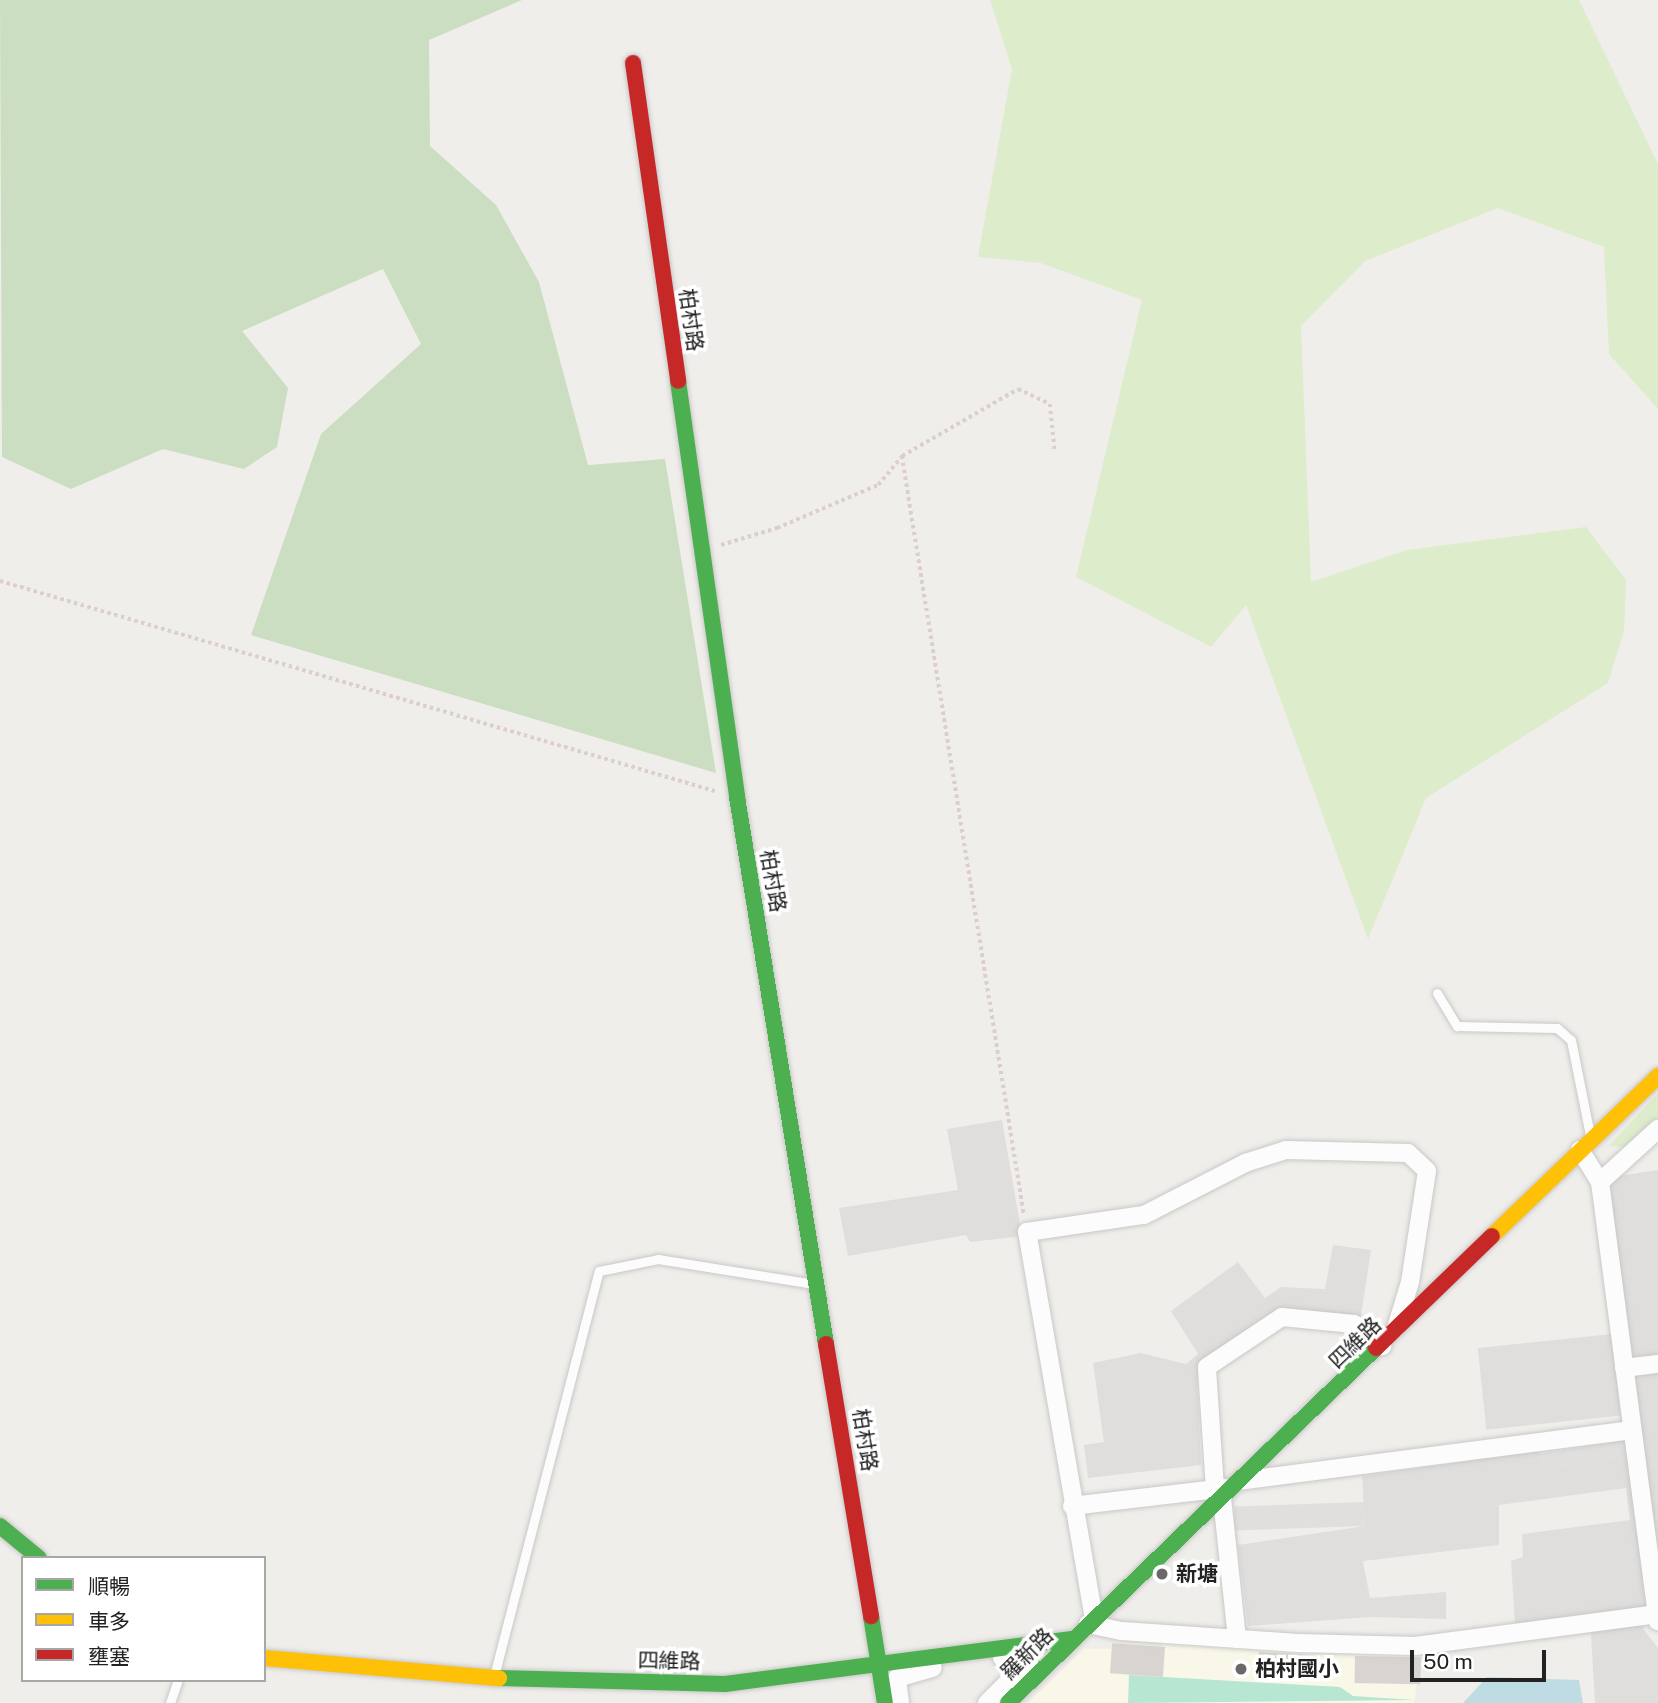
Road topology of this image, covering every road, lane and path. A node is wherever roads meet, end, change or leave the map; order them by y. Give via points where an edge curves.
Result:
1 (633, 63) dead end
2 (1055, 452) dead end
3 (902, 456) junction
4 (702, 551) junction
5 (0, 581) edge
6 (737, 797) junction
7 (1437, 993) dead end
8 (1658, 1076) edge
9 (1658, 1129) edge
10 (1585, 1145) junction
11 (1600, 1182) junction
12 (1027, 1232) junction
13 (820, 1285) junction
14 (1388, 1340) junction
15 (1658, 1364) edge
16 (1624, 1368) junction
17 (1632, 1430) junction
18 (1227, 1489) junction
19 (1072, 1506) junction
20 (0, 1526) edge
21 (37, 1556) edge
22 (1656, 1617) edge
23 (1082, 1629) junction
24 (1237, 1639) junction
25 (266, 1658) edge
26 (878, 1662) junction
27 (494, 1678) junction
28 (177, 1682) edge
29 (170, 1703) edge
30 (885, 1703) edge
31 (900, 1703) edge
32 (987, 1703) edge
33 (1008, 1703) edge

1 - 4 street, 柏村路
2 - 3 path via 1050,404 1018,389
3 - 4 path via 878,485 777,528
3 - 12 path
4 - 6 street, 柏村路
5 - 6 path
6 - 13 street, 柏村路
7 - 10 lane via 1457,1026 1557,1028 1571,1040
8 - 10 street, 四維路
9 - 11 street
10 - 11 street
10 - 14 street, 四維路
11 - 16 street
12 - 14 street via 1144,1215 1245,1163 1286,1150 1408,1153 1427,1171 1410,1282
12 - 19 street
13 - 26 street, 柏村路
13 - 27 lane via 658,1259 598,1271
14 - 18 street, 四維路
14 - 18 street via 1354,1324 1282,1317 1207,1367
15 - 16 street
16 - 17 street
17 - 18 street
17 - 22 street
18 - 19 street
18 - 23 street, 四維路
18 - 24 street
19 - 23 street
20 - 21 street
22 - 24 street via 1415,1646
23 - 24 street
23 - 26 street, 四維路
23 - 33 street, 羅新路
25 - 27 street, 四維路
26 - 27 street, 四維路 via 725,1684
26 - 30 street, 柏村路
28 - 29 lane
31 - 32 street via 897,1678 903,1674 1025,1656 1023,1668

